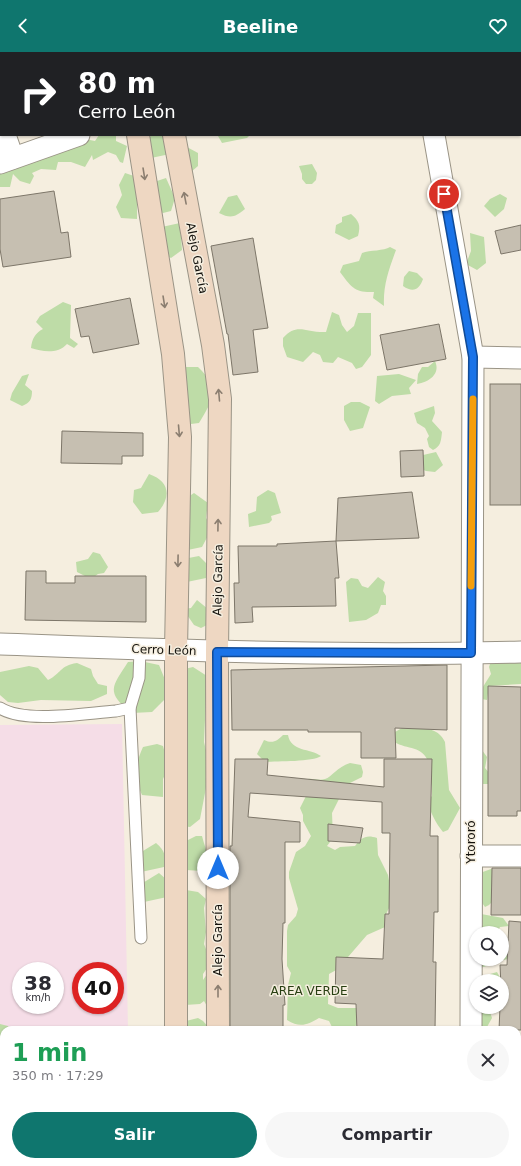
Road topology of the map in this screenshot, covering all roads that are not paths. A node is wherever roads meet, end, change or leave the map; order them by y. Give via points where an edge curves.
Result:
1 (5, 136) edge
2 (76, 136) edge
3 (138, 136) edge
4 (174, 136) edge
5 (434, 136) edge
6 (6, 160) edge
7 (473, 357) junction
8 (521, 358) edge
9 (0, 644) edge
10 (140, 649) junction
11 (176, 650) junction
12 (217, 652) junction
13 (521, 652) edge
14 (471, 653) junction
15 (0, 708) edge
16 (130, 708) junction
17 (472, 856) junction
18 (521, 856) edge
19 (141, 938) dead end
20 (176, 1026) edge
21 (218, 1026) edge
22 (471, 1026) edge

1 - 6 street
2 - 6 street
3 -> 11 street via 172,354 180,437
12 -> 4 street, Alejo García via 220,398 213,345
5 - 7 street
7 - 8 street
7 - 14 street, Ytororó
9 - 10 street, Cerro León
10 - 11 street, Cerro León
10 - 16 lane via 139,678
11 - 12 street, Cerro León
11 - 20 street
12 - 14 street, Cerro León
21 -> 12 street, Alejo García
13 - 14 street, Cerro León
14 - 17 street, Ytororó
15 - 16 lane via 5,712 27,717
16 - 19 lane
17 - 18 street
17 - 22 street, Ytororó

